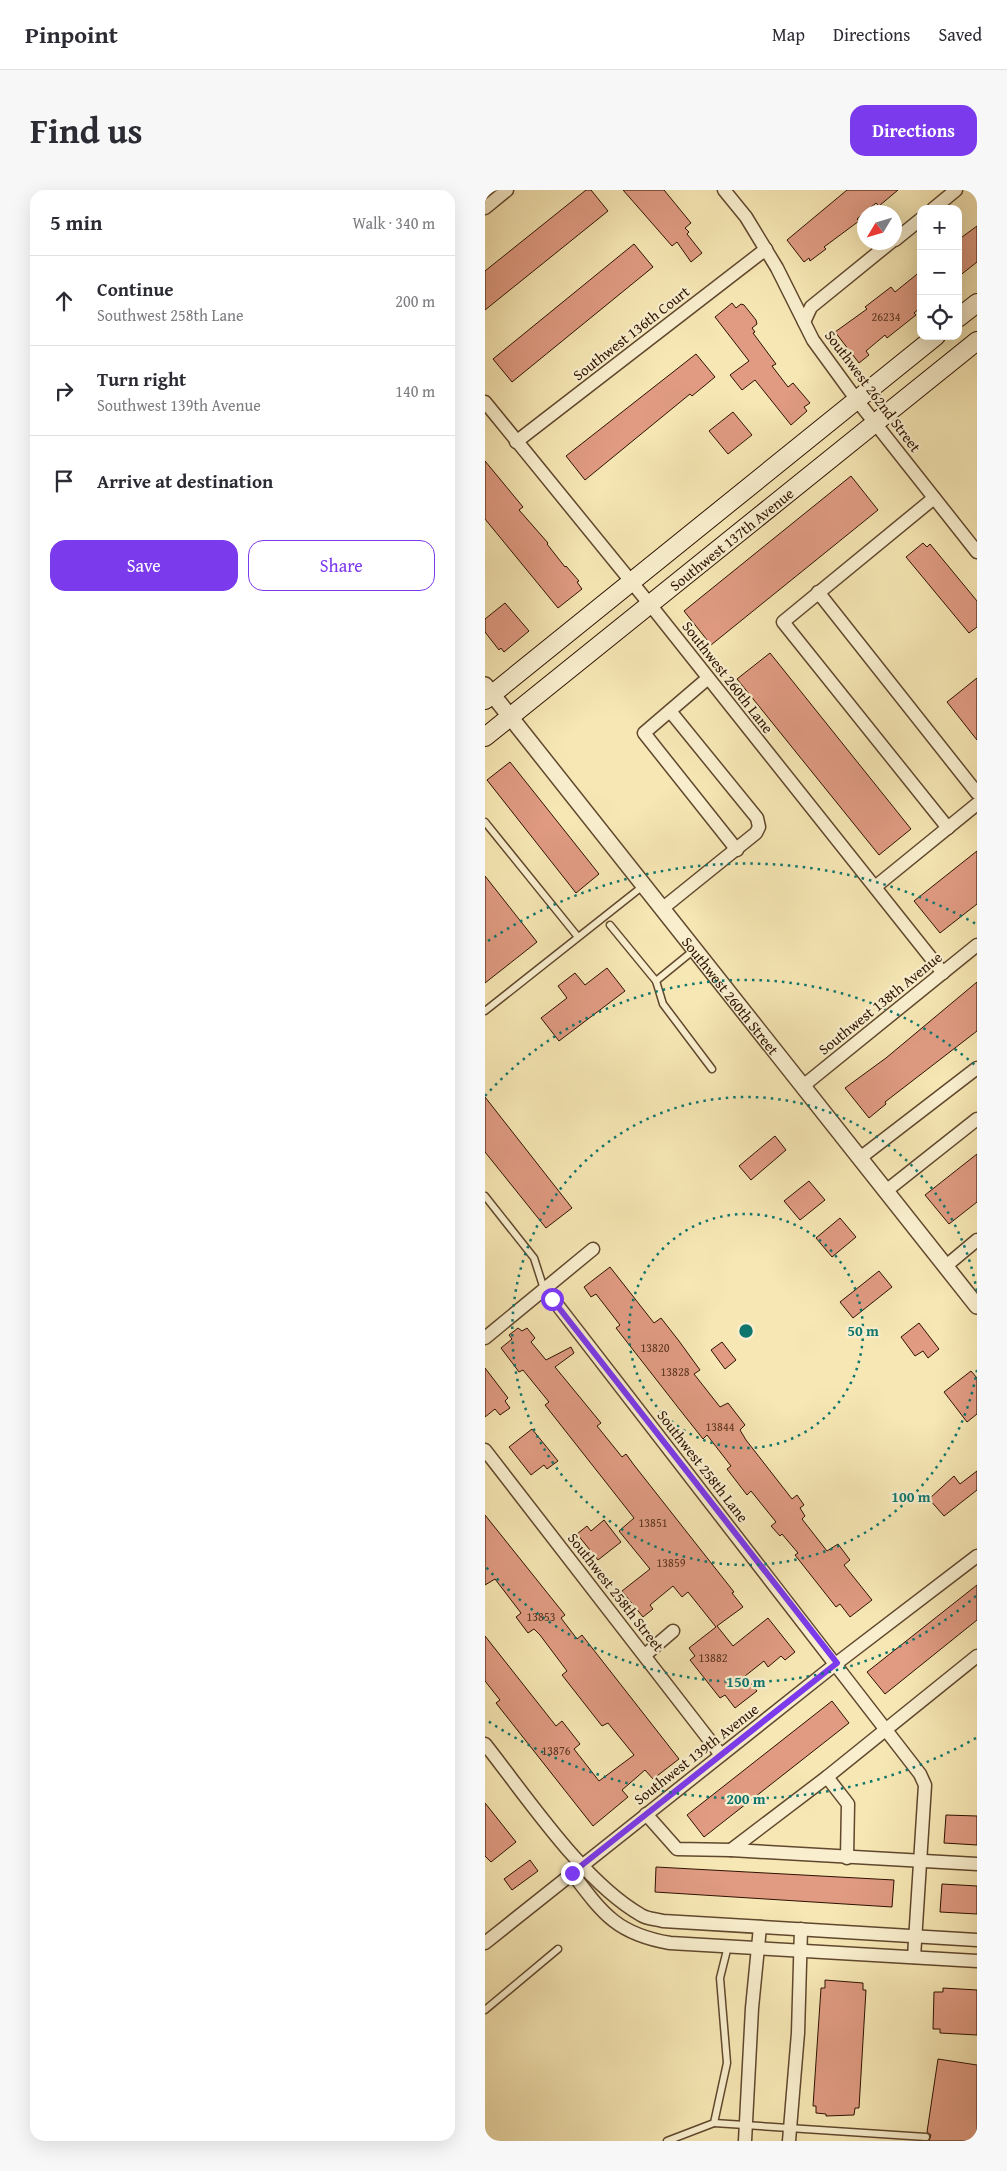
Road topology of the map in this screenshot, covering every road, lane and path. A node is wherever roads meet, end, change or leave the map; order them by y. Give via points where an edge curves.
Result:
1 (507, 190) edge
2 (724, 190) edge
3 (956, 190) edge
4 (938, 205) edge
5 (485, 208) edge
6 (917, 222) edge
7 (902, 234) edge
8 (766, 249) junction
9 (881, 250) edge
10 (977, 303) edge
11 (962, 315) edge
12 (804, 322) junction
13 (931, 340) edge
14 (977, 341) edge
15 (857, 400) junction
16 (485, 402) edge
17 (875, 423) junction
18 (517, 442) junction
19 (935, 498) junction
20 (977, 552) edge
21 (631, 581) junction
22 (819, 592) junction
23 (650, 604) junction
24 (707, 679) junction
25 (487, 693) edge
26 (670, 711) junction
27 (510, 717) junction
28 (485, 737) edge
29 (977, 793) edge
30 (977, 804) edge
31 (485, 822) edge
32 (948, 828) junction
33 (737, 850) junction
34 (643, 885) junction
35 (875, 887) junction
36 (663, 908) junction
37 (609, 925) dead end
38 (578, 937) junction
39 (977, 945) edge
40 (695, 950) junction
41 (943, 973) junction
42 (656, 981) junction
43 (485, 1012) edge
44 (977, 1068) edge
45 (712, 1069) dead end
46 (803, 1086) junction
47 (977, 1119) edge
48 (860, 1158) junction
49 (887, 1191) junction
50 (487, 1201) edge
51 (977, 1240) edge
52 (593, 1249) dead end
53 (946, 1266) junction
54 (545, 1289) junction
55 (977, 1306) edge
56 (485, 1338) edge
57 (485, 1450) edge
58 (977, 1556) edge
59 (673, 1631) dead end
60 (645, 1655) junction
61 (977, 1656) edge
62 (837, 1663) junction
63 (886, 1728) junction
64 (485, 1744) edge
65 (721, 1755) junction
66 (827, 1777) junction
67 (646, 1814) junction
68 (731, 1850) junction
69 (847, 1858) junction
70 (921, 1861) junction
71 (977, 1864) edge
72 (576, 1869) junction
73 (760, 1927) junction
74 (801, 1929) junction
75 (915, 1936) junction
76 (977, 1940) edge
77 (485, 1943) edge
78 (728, 1946) junction
79 (558, 1948) dead end
80 (757, 1948) junction
81 (799, 1950) junction
82 (914, 1957) junction
83 (977, 1961) edge
84 (485, 2010) edge
85 (714, 2123) junction
86 (746, 2126) junction
87 (789, 2135) edge
88 (926, 2137) dead end
89 (667, 2141) edge
90 (745, 2141) edge

1 - 5 street
2 - 8 street, Southwest 262nd Street
3 - 4 street
6 - 7 street
8 - 12 street, Southwest 262nd Street
8 - 18 street, Southwest 136th Court
9 - 12 street via 811,307
10 - 11 main road
12 - 15 street, Southwest 262nd Street via 813,340
13 - 15 main road, Southwest 137th Avenue
14 - 17 main road, Southwest 137th Avenue
15 - 17 street, Southwest 262nd Street
15 - 21 main road, Southwest 137th Avenue
16 - 18 street, Southwest 260th Lane
17 - 19 street, Southwest 262nd Street
17 - 23 main road, Southwest 137th Avenue
18 - 21 street, Southwest 260th Lane
19 - 20 street, Southwest 262nd Street
19 - 22 street
21 - 23 street, Southwest 260th Lane
21 - 25 main road, Southwest 137th Avenue
22 - 29 street
22 - 32 street via 783,622
23 - 24 street, Southwest 260th Lane
23 - 27 main road, Southwest 137th Avenue
24 - 26 street
24 - 35 street, Southwest 260th Lane
25 - 27 street, Southwest 260th Street
26 - 33 street via 757,818 759,827 756,833
26 - 33 street via 644,733
27 - 28 main road, Southwest 137th Avenue
27 - 34 street, Southwest 260th Street
30 - 32 street
31 - 38 lane
32 - 35 street
33 - 36 street
34 - 36 street, Southwest 260th Street
34 - 38 lane
35 - 41 street, Southwest 260th Lane
36 - 40 street, Southwest 260th Street
37 - 42 lane
38 - 43 lane
39 - 41 street, Southwest 138th Avenue
40 - 42 lane
40 - 46 street, Southwest 260th Street
41 - 46 street, Southwest 138th Avenue
42 - 45 lane via 663,1004
44 - 48 street
46 - 48 street, Southwest 260th Street
47 - 49 street
48 - 49 street, Southwest 260th Street
49 - 53 street, Southwest 260th Street
50 - 54 lane via 534,1258
51 - 53 street
52 - 54 street
53 - 55 street, Southwest 260th Street
54 - 56 street
54 - 62 street, Southwest 258th Lane
57 - 60 street, Southwest 258th Street
58 - 62 street, Southwest 139th Avenue
59 - 60 street
60 - 65 street, Southwest 258th Street
61 - 63 street
62 - 63 street, Southwest 258th Lane
62 - 65 street, Southwest 139th Avenue
63 - 66 street
63 - 70 street, Southwest 258th Lane via 911,1759 925,1785
64 - 72 street
65 - 67 street, Southwest 139th Avenue
66 - 68 street
66 - 69 street via 849,1804
67 - 68 street via 677,1849
67 - 72 street, Southwest 139th Avenue
68 - 69 street
69 - 70 street
70 - 71 street
70 - 75 street, Southwest 258th Lane
72 - 73 street via 643,1916 663,1921
72 - 77 street, Southwest 139th Avenue
72 - 78 street via 597,1906 630,1933 670,1943
73 - 74 street
73 - 80 street
74 - 75 street
74 - 81 street
75 - 76 street
75 - 82 street, Southwest 258th Lane
78 - 80 street
78 - 85 lane via 721,1978 727,2063
79 - 84 lane
80 - 81 street
80 - 86 street
81 - 82 street
81 - 87 street via 798,2034
82 - 83 street
85 - 86 lane
85 - 89 lane
86 - 87 lane
86 - 90 street
87 - 88 lane

